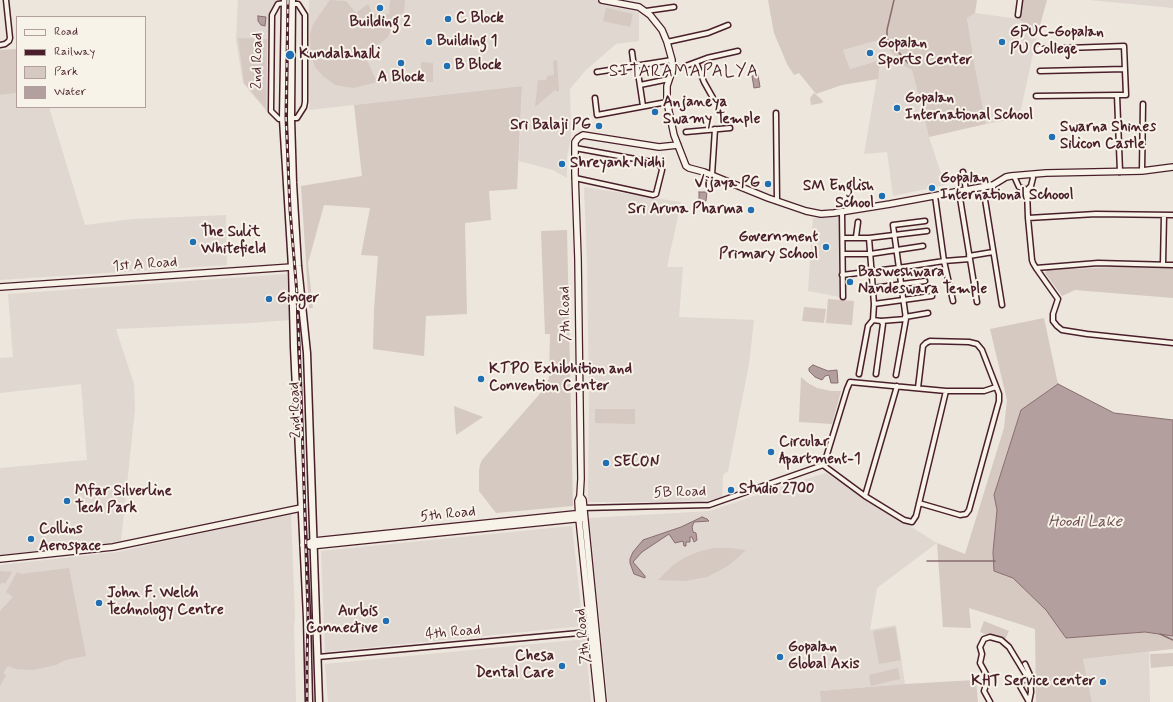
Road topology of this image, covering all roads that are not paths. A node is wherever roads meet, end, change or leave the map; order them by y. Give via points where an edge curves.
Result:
1 (6, 0) edge
2 (602, 0) edge
3 (1020, 0) edge
4 (285, 2) edge
5 (292, 2) edge
6 (674, 7) dead end
7 (646, 11) junction
8 (1018, 15) dead end
9 (728, 25) dead end
10 (667, 42) junction
11 (0, 45) edge
12 (1038, 49) dead end
13 (738, 51) dead end
14 (632, 52) dead end
15 (672, 60) junction
16 (696, 62) junction
17 (636, 66) junction
18 (1125, 69) junction
19 (672, 71) junction
20 (1040, 71) dead end
21 (597, 72) dead end
22 (669, 79) junction
23 (640, 85) junction
24 (1116, 95) junction
25 (1036, 96) dead end
26 (595, 98) dead end
27 (713, 98) dead end
28 (667, 102) junction
29 (1144, 104) dead end
30 (643, 106) junction
31 (776, 113) dead end
32 (291, 118) junction
33 (283, 119) junction
34 (730, 128) dead end
35 (715, 129) junction
36 (686, 132) dead end
37 (678, 145) junction
38 (575, 148) junction
39 (1173, 167) edge
40 (1142, 171) junction
41 (963, 172) dead end
42 (1120, 172) junction
43 (1032, 174) junction
44 (712, 176) junction
45 (1014, 176) junction
46 (575, 178) junction
47 (984, 187) junction
48 (966, 190) junction
49 (1027, 190) junction
50 (959, 192) junction
51 (935, 196) junction
52 (777, 201) junction
53 (842, 212) junction
54 (1164, 215) junction
55 (1173, 215) edge
56 (1028, 218) junction
57 (925, 221) dead end
58 (858, 222) dead end
59 (927, 231) dead end
60 (893, 234) junction
61 (856, 237) junction
62 (843, 238) junction
63 (869, 238) junction
64 (923, 246) dead end
65 (896, 251) junction
66 (993, 252) junction
67 (843, 254) junction
68 (870, 254) junction
69 (970, 258) junction
70 (944, 261) junction
71 (1163, 264) junction
72 (1173, 265) edge
73 (292, 267) junction
74 (898, 268) junction
75 (1036, 268) junction
76 (871, 272) junction
77 (842, 275) junction
78 (925, 281) dead end
79 (901, 285) junction
80 (0, 287) edge
81 (873, 288) junction
82 (843, 296) dead end
83 (932, 296) dead end
84 (904, 300) junction
85 (953, 302) dead end
86 (977, 302) dead end
87 (874, 304) junction
88 (1002, 305) dead end
89 (928, 313) dead end
90 (905, 318) junction
91 (873, 320) junction
92 (881, 321) junction
93 (304, 328) junction
94 (294, 334) junction
95 (306, 340) junction
96 (1173, 344) edge
97 (859, 374) dead end
98 (876, 374) dead end
99 (896, 375) dead end
100 (897, 386) junction
101 (996, 387) junction
102 (918, 388) junction
103 (946, 391) junction
104 (823, 465) junction
105 (865, 496) junction
106 (919, 504) junction
107 (301, 508) junction
108 (581, 513) junction
109 (314, 543) junction
110 (303, 546) junction
111 (0, 559) edge
112 (593, 631) junction
113 (318, 657) junction
114 (1024, 664) dead end
115 (309, 702) edge
116 (320, 702) edge
117 (598, 702) edge
118 (603, 702) edge
119 (990, 702) edge
120 (1029, 702) edge

1 - 11 street via 10,38 5,44
2 - 7 street
3 - 8 street
4 - 33 main road, 2nd Road
4 - 33 street, 2nd Road via 278,4 272,15 271,111
5 - 32 main road, 2nd Road
5 - 32 street, 2nd Road via 298,4 305,15 305,86 304,107 297,118
6 - 7 street
7 - 10 street via 662,30
9 - 10 street via 708,33
10 - 15 street
12 - 18 street via 1124,46
13 - 16 street
14 - 17 street
15 - 17 street
15 - 19 street
16 - 19 street
16 - 27 street
17 - 21 street
17 - 23 street
18 - 20 street
18 - 24 street via 1126,95
19 - 22 street
22 - 23 street
22 - 28 street
23 - 30 street
24 - 25 street
24 - 42 street
26 - 30 street via 597,114
28 - 30 street
28 - 37 street
29 - 40 street
31 - 52 street
32 - 93 main road, 2nd Road via 297,248
33 - 73 main road, 2nd Road
34 - 35 street
35 - 36 street
35 - 44 street
37 - 38 street via 659,147 583,135 578,138
37 - 44 street via 686,166
38 - 46 street, 7th Road
38 - 46 street via 652,162 661,166 662,170 656,194 653,195
39 - 40 street
40 - 42 street
41 - 48 street
42 - 43 street
43 - 45 street
43 - 49 street via 1031,186
44 - 52 street
45 - 47 street
45 - 49 street via 1018,186
46 - 108 street, 7th Road via 578,259 578,501
47 - 48 street
47 - 66 street
48 - 50 street
49 - 56 street
50 - 51 street
50 - 69 street
51 - 53 street
51 - 70 street
52 - 53 street via 815,214
53 - 62 street
54 - 55 street
54 - 56 street via 1082,214
54 - 71 street
56 - 75 street via 1032,260
57 - 60 street via 893,225
58 - 61 street
59 - 60 street
60 - 63 street
60 - 65 street
61 - 62 street
61 - 63 street
62 - 67 street
63 - 68 street
64 - 65 street
65 - 68 street
65 - 74 street
66 - 69 street
66 - 88 street
67 - 68 street
67 - 77 street
68 - 76 street
69 - 70 street
69 - 86 street
70 - 74 street
70 - 85 street
71 - 72 street
71 - 75 street via 1098,263
73 - 80 street, 1st A Road
73 - 94 main road, 2nd Road
74 - 76 street
74 - 79 street
75 - 96 street via 1058,298 1053,320 1062,330
76 - 77 street
76 - 81 street
77 - 82 street
78 - 79 street
79 - 81 street
79 - 84 street
81 - 87 street
83 - 84 street
84 - 87 street
84 - 90 street
87 - 91 street
89 - 90 street
90 - 92 street
90 - 99 street
91 - 92 street
91 - 97 street via 868,326
92 - 98 street via 883,324
93 - 94 main road
93 - 95 main road, 2nd Road
94 - 95 main road
94 - 107 main road, 2nd Road
95 - 109 main road, 2nd Road
100 - 102 street
100 - 104 street via 850,382
100 - 105 street
101 - 102 street via 982,350 977,344 930,341 923,346
101 - 103 street via 984,391
101 - 106 street via 999,401 969,510 966,514 960,515
102 - 103 street
103 - 106 street
104 - 105 street
104 - 108 street, 5B Road via 709,505
105 - 106 street via 904,520 912,522
107 - 110 main road, 2nd Road
107 - 111 street via 113,547
108 - 109 street, 5th Road via 430,532
108 - 112 street, 7th Road
109 - 110 street, 5th Road
109 - 113 main road, 2nd Road
110 - 115 main road, 2nd Road
112 - 113 street, 4th Road
112 - 117 street, 7th Road
112 - 118 street, 7th Road
113 - 116 main road, 2nd Road
114 - 120 street via 1030,675
119 - 120 street via 984,691 986,674 980,663 980,647 984,639 990,637 1001,640 1009,647 1026,675 1020,686

